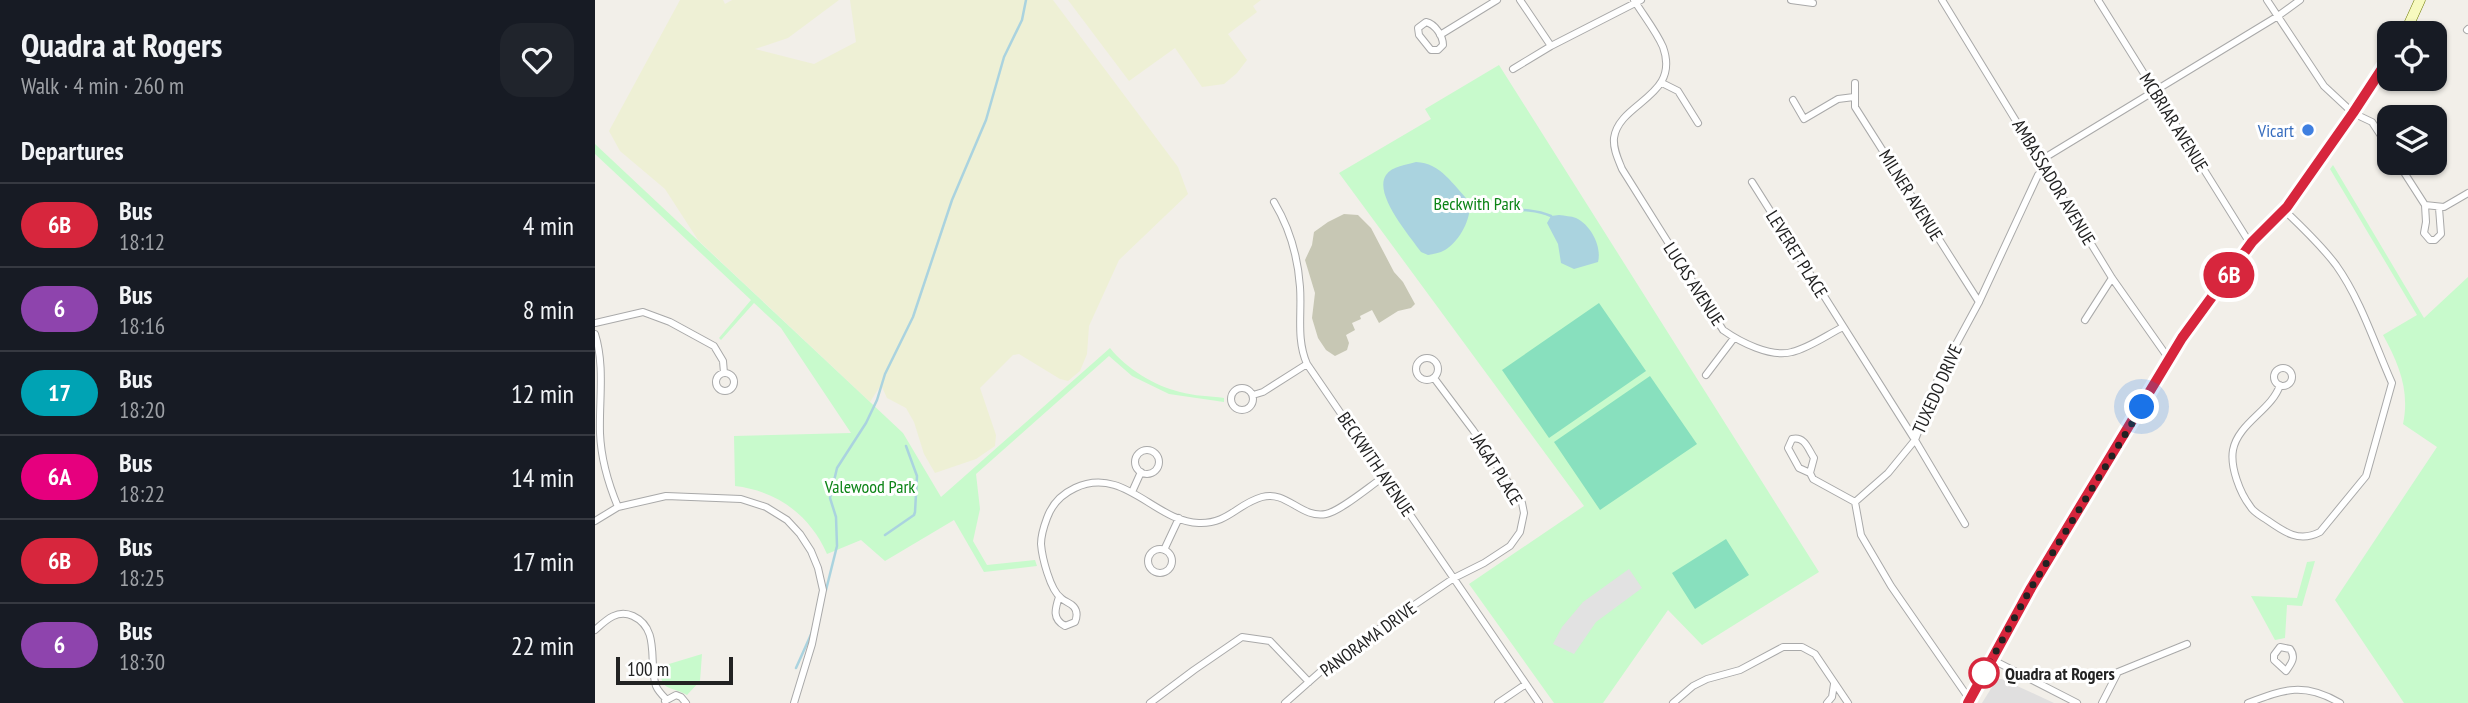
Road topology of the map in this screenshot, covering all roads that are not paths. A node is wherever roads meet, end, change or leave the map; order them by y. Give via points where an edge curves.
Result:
1 (1497, 0) edge
2 (1520, 0) edge
3 (1791, 0) edge
4 (1942, 0) edge
5 (2098, 0) edge
6 (2267, 0) edge
7 (2300, 0) edge
8 (2420, 0) edge
9 (1637, 1) edge
10 (1813, 3) dead end
11 (2278, 16) junction
12 (2410, 21) edge
13 (1440, 35) junction
14 (1551, 46) junction
15 (1513, 69) dead end
16 (2377, 76) edge
17 (1662, 83) junction
18 (1854, 83) dead end
19 (2154, 90) junction
20 (1854, 97) junction
21 (1793, 100) dead end
22 (2353, 113) junction
23 (1698, 123) dead end
24 (2377, 130) edge
25 (2041, 160) junction
26 (2046, 169) junction
27 (2406, 175) edge
28 (1752, 182) dead end
29 (2468, 193) edge
30 (1274, 202) dead end
31 (2425, 205) junction
32 (2439, 208) junction
33 (2284, 209) junction
34 (2251, 245) junction
35 (2112, 278) junction
36 (1979, 303) junction
37 (2085, 320) dead end
38 (595, 323) edge
39 (1843, 327) junction
40 (595, 334) edge
41 (1734, 338) junction
42 (2170, 360) junction
43 (1307, 363) junction
44 (725, 373) dead end
45 (1706, 375) dead end
46 (1434, 378) dead end
47 (2280, 386) dead end
48 (1253, 395) dead end
49 (1915, 440) junction
50 (1141, 472) dead end
51 (1810, 473) junction
52 (1385, 476) junction
53 (1132, 492) junction
54 (1855, 502) junction
55 (618, 507) junction
56 (1179, 518) junction
57 (595, 522) edge
58 (1965, 524) dead end
59 (1164, 550) dead end
60 (1454, 578) junction
61 (1059, 597) junction
62 (595, 631) edge
63 (2187, 644) dead end
64 (1991, 659) junction
65 (2286, 671) dead end
66 (1309, 682) junction
67 (1526, 684) junction
68 (1834, 684) junction
69 (2287, 689) junction
70 (1681, 695) junction
71 (664, 701) edge
72 (1969, 701) edge
73 (686, 703) edge
74 (794, 703) edge
75 (1150, 703) edge
76 (1285, 703) edge
77 (1499, 703) edge
78 (1539, 703) edge
79 (1673, 703) edge
80 (1687, 703) edge
81 (1827, 703) edge
82 (1848, 703) edge
83 (2077, 703) edge
84 (2102, 703) edge
85 (2248, 703) edge
86 (2340, 703) edge

1 - 13 street
2 - 14 street
3 - 10 street
4 - 25 street, AMBASSADOR AVENUE
5 - 19 street, MCBRIAR AVENUE
6 - 11 street
7 - 11 street
8 - 12 main road
9 - 14 street
9 - 17 street via 1663,48 1666,70
11 - 19 street
11 - 22 street via 2324,86
13 - 13 street via 1429,22 1418,28 1434,51 1443,45
14 - 15 street
16 - 22 main road
17 - 23 street via 1678,91
17 - 41 street, LUCAS AVENUE via 1622,122 1614,147 1622,169 1682,266 1723,330
18 - 20 street, MILNER AVENUE
19 - 25 street
19 - 34 street, MCBRIAR AVENUE
20 - 21 street via 1838,99 1804,119
20 - 36 street, MILNER AVENUE via 1855,107
22 - 24 street
22 - 33 main road
25 - 26 street, AMBASSADOR AVENUE
26 - 35 street, AMBASSADOR AVENUE
26 - 36 street, TUXEDO DRIVE via 2038,175
27 - 31 street
28 - 39 street, LEVERET PLACE
29 - 32 street
30 - 43 street, BECKWITH AVENUE via 1293,250 1300,286 1300,338
31 - 32 street
31 - 32 street via 2424,233 2430,240 2441,234
33 - 34 main road
33 - 47 street via 2337,267 2392,383 2366,476 2320,532 2310,537 2295,537 2250,508 2232,464 2236,441
34 - 42 main road
35 - 37 street
35 - 42 street, AMBASSADOR AVENUE
36 - 49 street, TUXEDO DRIVE via 1940,374
38 - 44 street via 643,312 670,322 714,346
39 - 41 street, LUCAS AVENUE via 1793,352 1776,353
39 - 49 street
40 - 55 street via 600,351 603,461
41 - 45 street
42 - 64 main road
43 - 48 street
43 - 52 street, BECKWITH AVENUE
46 - 60 street, JAGAT PLACE via 1522,503 1524,513 1521,532 1510,546
49 - 54 street, TUXEDO DRIVE via 1888,473
49 - 58 street
50 - 53 street
51 - 51 street via 1814,458 1803,440 1792,439 1789,451 1799,468
51 - 54 street
52 - 56 street via 1327,514 1308,513 1283,498 1268,496 1217,522
52 - 60 street, BECKWITH AVENUE
53 - 56 street
53 - 61 street via 1111,484 1089,483 1070,490 1055,503 1041,544
54 - 72 street via 1861,535
55 - 57 street
55 - 74 street via 666,496 741,499 766,507 800,534 815,559 823,590
56 - 59 street
60 - 66 street, PANORAMA DRIVE via 1336,658
60 - 67 street, BECKWITH AVENUE
61 - 61 street via 1056,619 1070,625 1076,612
62 - 71 street via 619,614 644,623 651,642 653,674
63 - 84 street via 2118,672
64 - 72 main road
64 - 83 street
65 - 69 street
66 - 75 street via 1270,641 1242,638
66 - 76 street, PANORAMA DRIVE
67 - 77 street
67 - 78 street, BECKWITH AVENUE
68 - 70 street via 1812,651 1783,647
68 - 81 street
68 - 82 street
69 - 85 street
69 - 86 street via 2313,690
70 - 79 street
70 - 80 street
71 - 73 street via 676,695

